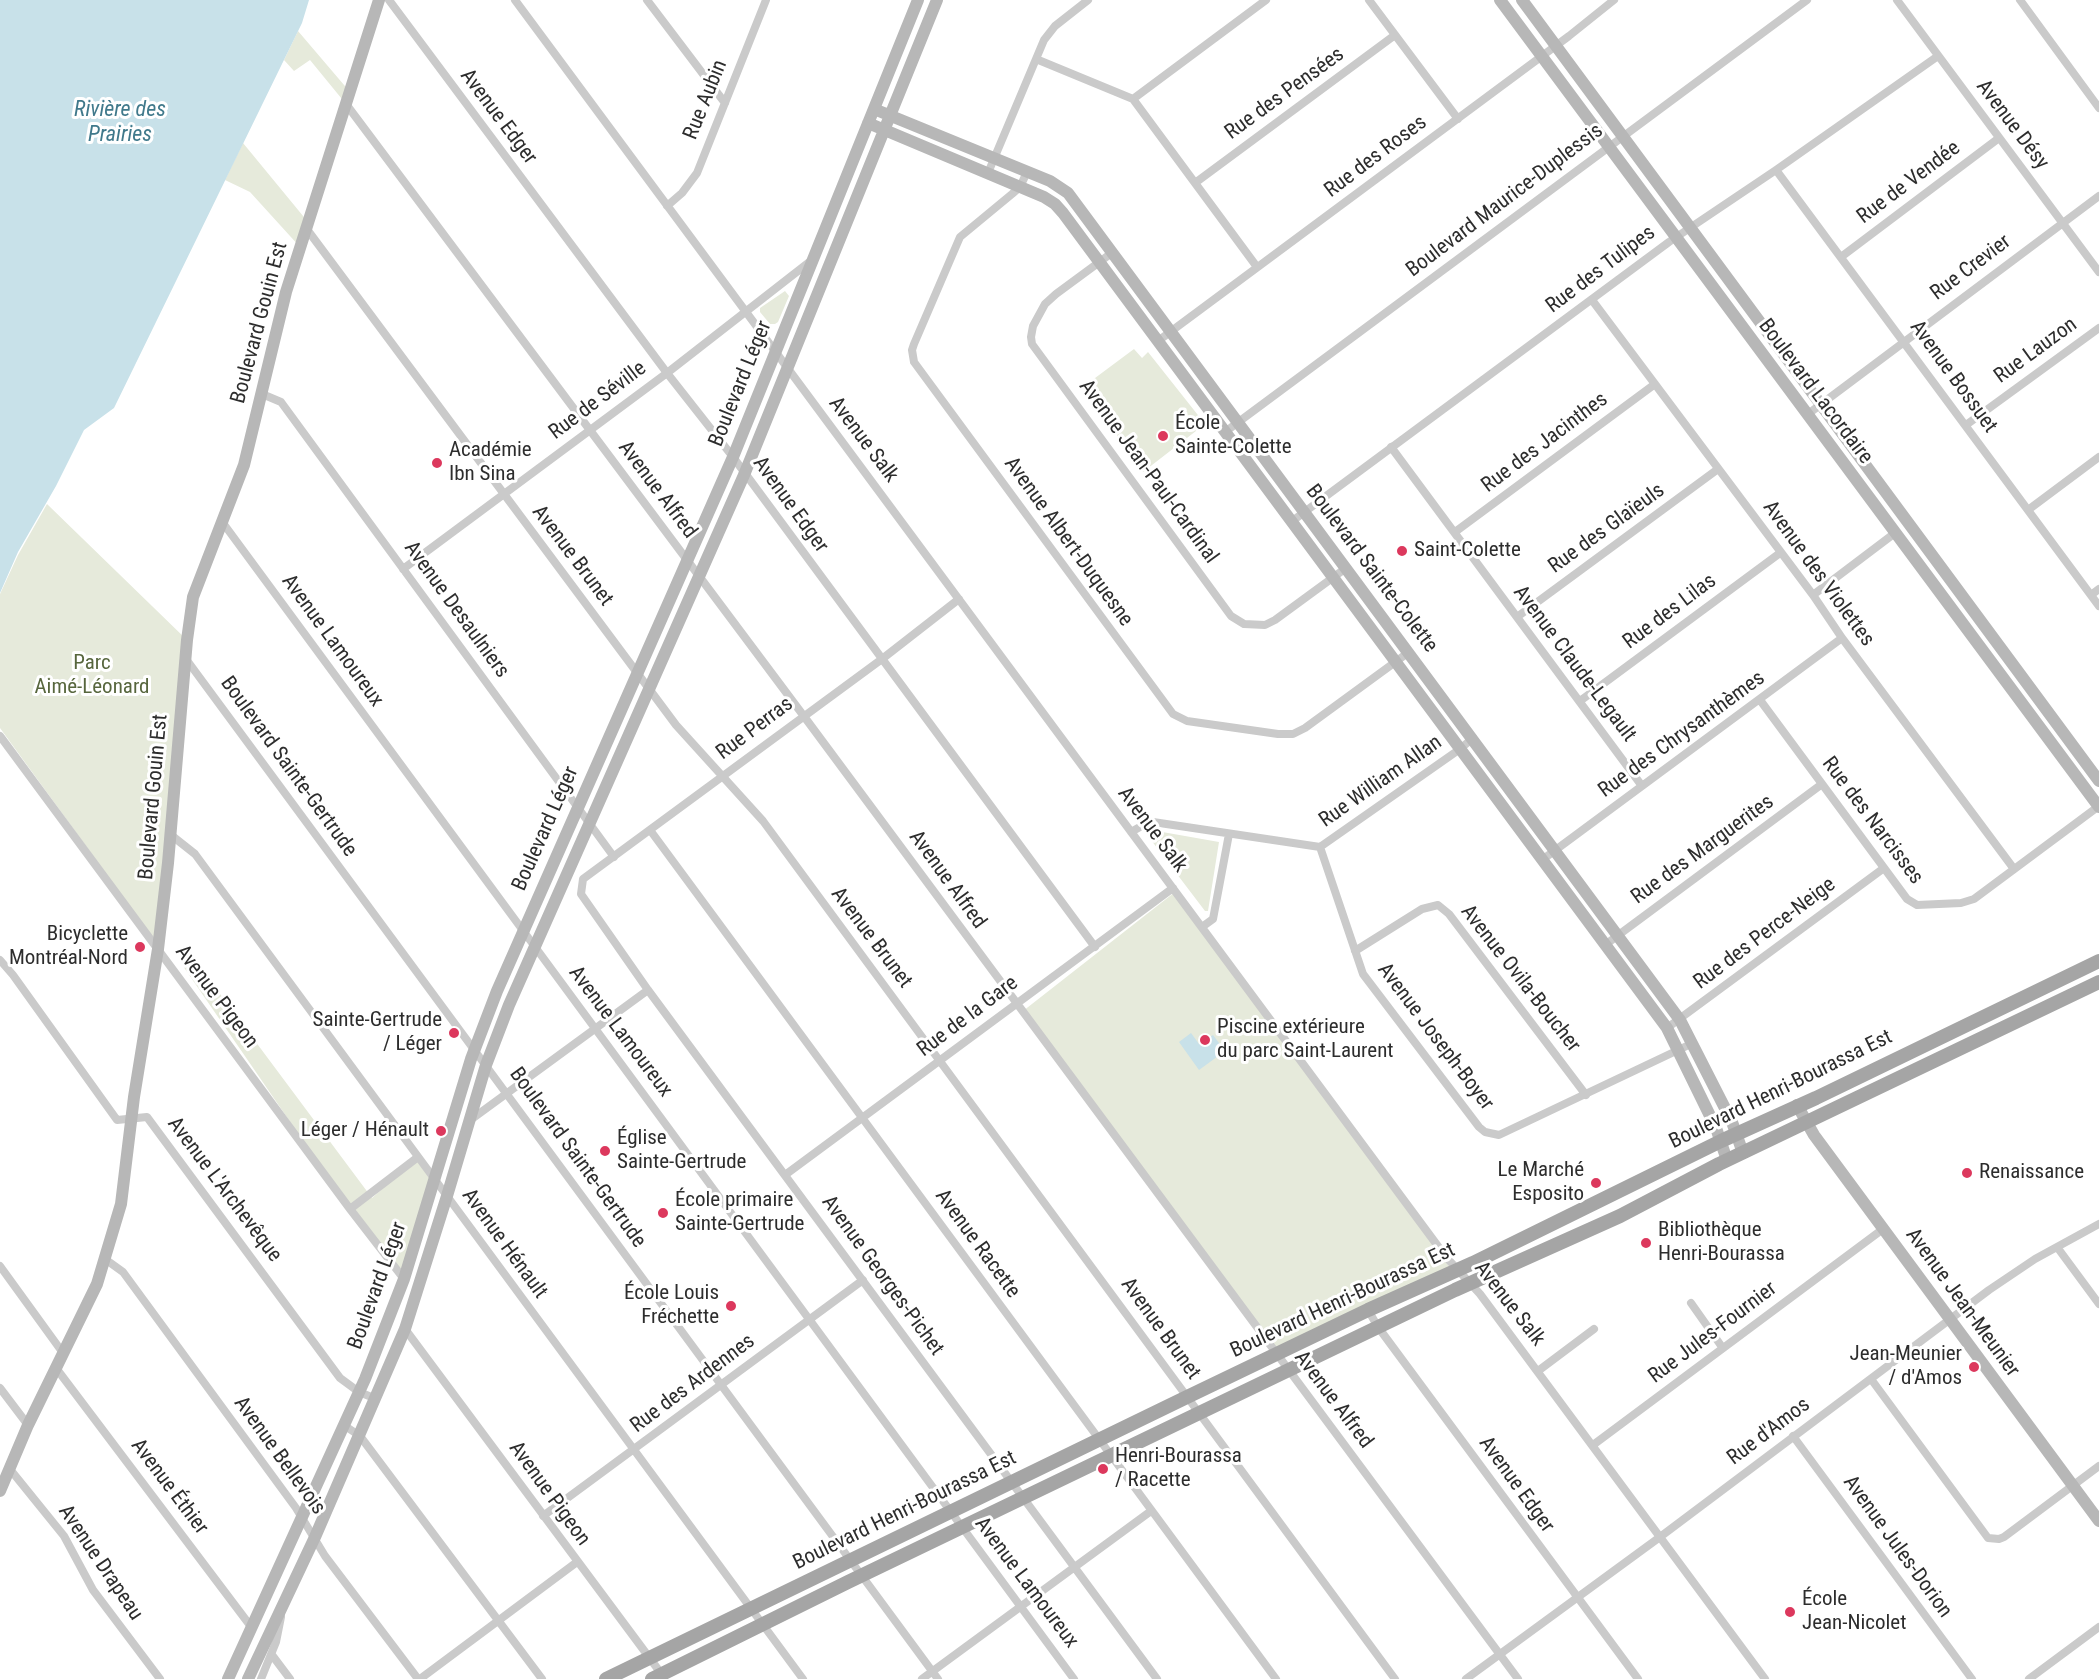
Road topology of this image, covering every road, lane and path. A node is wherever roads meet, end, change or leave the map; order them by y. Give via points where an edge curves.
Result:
1 (379, 0) edge
2 (389, 0) edge
3 (515, 0) edge
4 (647, 0) edge
5 (766, 0) edge
6 (918, 0) edge
7 (937, 0) edge
8 (1088, 0) edge
9 (1266, 0) edge
10 (1370, 0) edge
11 (1500, 0) edge
12 (1522, 0) edge
13 (1614, 0) edge
14 (1807, 0) edge
15 (1897, 0) edge
16 (2020, 0) edge
17 (1395, 35) junction
18 (1556, 46) junction
19 (1542, 56) junction
20 (1938, 56) junction
21 (1036, 59) junction
22 (1133, 99) junction
23 (725, 103) junction
24 (346, 104) junction
25 (2099, 108) edge
26 (874, 109) junction
27 (892, 116) junction
28 (1458, 119) junction
29 (868, 123) junction
30 (885, 131) junction
31 (1623, 136) junction
32 (1999, 138) junction
33 (1609, 146) junction
34 (995, 158) junction
35 (1776, 170) junction
36 (1027, 172) junction
37 (988, 173) junction
38 (1196, 183) junction
39 (1020, 187) junction
40 (2099, 196) edge
41 (667, 206) junction
42 (2062, 222) junction
43 (1690, 227) junction
44 (306, 228) junction
45 (1676, 237) junction
46 (1113, 252) junction
47 (1841, 257) junction
48 (813, 259) junction
49 (1098, 262) junction
50 (1257, 267) junction
51 (2099, 272) edge
52 (1592, 300) junction
53 (746, 312) junction
54 (2099, 327) edge
55 (1171, 331) junction
56 (1158, 341) junction
57 (1904, 341) junction
58 (776, 353) junction
59 (788, 369) junction
60 (667, 373) junction
61 (1655, 384) junction
62 (262, 394) junction
63 (1821, 403) junction
64 (1808, 414) junction
65 (1238, 422) junction
66 (1966, 425) junction
67 (590, 430) junction
68 (1225, 432) junction
69 (1391, 447) junction
70 (733, 457) junction
71 (2099, 457) edge
72 (1718, 469) junction
73 (744, 475) junction
74 (503, 494) junction
75 (2028, 510) junction
76 (1304, 512) junction
77 (1292, 522) junction
78 (223, 524) junction
79 (1455, 532) junction
80 (1895, 533) junction
81 (1780, 553) junction
82 (687, 559) junction
83 (1346, 568) junction
84 (403, 569) junction
85 (699, 575) junction
86 (1333, 577) junction
87 (2099, 588) edge
88 (1812, 595) junction
89 (2091, 595) junction
90 (959, 599) junction
91 (2099, 606) edge
92 (1517, 617) junction
93 (1842, 638) junction
94 (1409, 652) junction
95 (186, 659) junction
96 (882, 659) junction
97 (1395, 661) junction
98 (636, 673) junction
99 (648, 690) junction
100 (1761, 700) junction
101 (1580, 701) junction
102 (803, 715) junction
103 (0, 736) edge
104 (1473, 738) junction
105 (1460, 749) junction
106 (722, 776) junction
107 (2099, 781) edge
108 (1822, 784) junction
109 (1642, 786) junction
110 (578, 806) junction
111 (2099, 807) edge
112 (590, 823) junction
113 (650, 830) junction
114 (1131, 832) junction
115 (1230, 834) junction
116 (171, 835) junction
117 (1320, 847) junction
118 (1556, 850) junction
119 (614, 856) junction
120 (1542, 860) junction
121 (1884, 868) junction
122 (2014, 869) junction
123 (1173, 888) junction
124 (581, 894) joint
125 (1202, 927) junction
126 (523, 929) junction
127 (1618, 934) junction
128 (1605, 945) junction
129 (535, 946) junction
130 (1095, 947) junction
131 (158, 949) junction
132 (1355, 951) junction
133 (0, 960) edge
134 (2099, 961) edge
135 (2099, 982) edge
136 (648, 990) junction
137 (1016, 1003) junction
138 (1680, 1020) junction
139 (1667, 1028) junction
140 (596, 1029) junction
141 (1693, 1043) junction
142 (474, 1050) junction
143 (1679, 1050) junction
144 (940, 1061) junction
145 (486, 1065) junction
146 (508, 1095) junction
147 (1586, 1095) junction
148 (1797, 1105) junction
149 (862, 1118) junction
150 (132, 1119) junction
151 (469, 1121) junction
152 (1806, 1123) junction
153 (1736, 1134) junction
154 (1721, 1141) junction
155 (1743, 1153) junction
156 (418, 1157) junction
157 (1727, 1160) junction
158 (785, 1175) junction
159 (434, 1180) junction
160 (447, 1196) junction
161 (350, 1209) junction
162 (2099, 1224) edge
163 (1883, 1229) junction
164 (2056, 1247) junction
165 (105, 1259) junction
166 (0, 1266) edge
167 (1459, 1270) junction
168 (404, 1279) junction
169 (863, 1281) junction
170 (1470, 1283) junction
171 (1692, 1303) dead end
172 (2099, 1304) edge
173 (1368, 1310) junction
174 (1950, 1319) junction
175 (810, 1320) junction
176 (1378, 1327) junction
177 (405, 1329) junction
178 (1594, 1329) dead end
179 (1722, 1347) junction
180 (63, 1353) junction
181 (1276, 1354) junction
182 (56, 1368) junction
183 (1288, 1370) junction
184 (1538, 1371) junction
185 (1871, 1379) junction
186 (723, 1385) junction
187 (0, 1388) edge
188 (359, 1392) junction
189 (1187, 1397) junction
190 (374, 1398) junction
191 (1200, 1413) junction
192 (28, 1425) junction
193 (345, 1426) junction
194 (360, 1436) junction
195 (1793, 1436) junction
196 (1099, 1440) junction
197 (1593, 1445) junction
198 (634, 1451) junction
199 (1111, 1456) junction
200 (2099, 1466) edge
201 (9, 1468) junction
202 (1012, 1482) junction
203 (2073, 1486) junction
204 (0, 1491) edge
205 (1024, 1498) junction
206 (1151, 1510) junction
207 (950, 1512) junction
208 (543, 1516) junction
209 (303, 1517) junction
210 (2099, 1521) edge
211 (962, 1528) junction
212 (315, 1537) junction
213 (1660, 1537) junction
214 (851, 1560) junction
215 (577, 1562) junction
216 (1074, 1566) junction
217 (862, 1576) junction
218 (1577, 1597) junction
219 (283, 1602) junction
220 (1021, 1606) junction
221 (751, 1609) junction
222 (498, 1620) junction
223 (764, 1624) junction
224 (2099, 1627) edge
225 (252, 1628) junction
226 (1500, 1654) junction
227 (272, 1655) junction
228 (650, 1658) junction
229 (932, 1671) junction
230 (659, 1677) edge
231 (160, 1679) edge
232 (228, 1679) edge
233 (248, 1679) edge
234 (261, 1679) edge
235 (290, 1679) edge
236 (419, 1679) edge
237 (542, 1679) edge
238 (606, 1679) edge
239 (803, 1679) edge
240 (921, 1679) edge
241 (938, 1679) edge
242 (1074, 1679) edge
243 (1157, 1679) edge
244 (1276, 1679) edge
245 (1395, 1679) edge
246 (1466, 1679) edge
247 (1518, 1679) edge
248 (1638, 1679) edge
249 (1765, 1679) edge
250 (1972, 1679) edge
251 (2029, 1679) edge

1 - 24 main road, Boulevard Gouin Est
2 - 60 street, Avenue Edger
3 - 41 street, Avenue Salk
4 - 23 street
5 - 23 street, Rue Aubin
6 - 26 main road, Boulevard Léger
7 - 27 main road, Boulevard Léger
8 - 21 street via 1055,26
9 - 22 street
10 - 17 street
11 - 19 main road, Boulevard Lacordaire
12 - 18 main road, Boulevard Lacordaire
13 - 18 street, Rue des Roses
14 - 31 street, Boulevard Maurice-Duplessis
15 - 20 street, Avenue Désy
16 - 25 street
17 - 28 street
17 - 38 street, Rue des Pensées
18 - 19 street, Rue des Roses
18 - 31 main road, Boulevard Lacordaire
19 - 28 street, Rue des Roses
19 - 33 main road, Boulevard Lacordaire
20 - 32 street, Avenue Désy
20 - 35 street, Rue des Tulipes
21 - 22 street
21 - 34 street
22 - 38 street
23 - 41 street, Rue Aubin via 697,173
24 - 44 main road, Boulevard Gouin Est
24 - 67 street, Avenue Alfred
26 - 27 main road, Boulevard Sainte-Colette
26 - 29 main road, Boulevard Léger
27 - 30 main road, Boulevard Léger
27 - 34 main road, Boulevard Sainte-Colette
28 - 50 street, Rue des Roses
29 - 30 main road, Boulevard Sainte-Colette
29 - 48 main road, Boulevard Léger
30 - 37 main road, Boulevard Sainte-Colette
30 - 59 main road, Boulevard Léger
31 - 33 street, Boulevard Maurice-Duplessis
31 - 43 main road, Boulevard Lacordaire
32 - 42 street, Avenue Désy
32 - 47 street, Rue de Vendée
33 - 45 main road, Boulevard Lacordaire
33 - 65 street, Boulevard Maurice-Duplessis
34 - 36 main road, Boulevard Sainte-Colette
34 - 37 street
35 - 43 street, Rue des Tulipes
35 - 47 street, Avenue Bossuet
36 - 39 street, Avenue Albert-Duquesne
36 - 46 main road, Boulevard Sainte-Colette via 1063,189
37 - 39 main road, Boulevard Sainte-Colette
38 - 50 street
39 - 49 main road, Boulevard Sainte-Colette via 1055,204
39 - 97 street, Avenue Albert-Duquesne via 960,237 914,344 914,362 1173,714 1187,721 1293,734
40 - 42 street, Rue Crevier
41 - 53 street, Avenue Salk
42 - 51 street, Avenue Désy
42 - 57 street, Rue Crevier
43 - 45 street, Rue des Tulipes
43 - 63 main road, Boulevard Lacordaire
44 - 62 main road, Boulevard Gouin Est
44 - 74 street, Avenue Brunet
45 - 52 street, Rue des Tulipes
45 - 64 main road, Boulevard Lacordaire
46 - 49 street, Avenue Jean-Paul-Cardinal
46 - 55 main road, Boulevard Sainte-Colette
47 - 57 street, Avenue Bossuet
48 - 53 street, Rue de Séville
48 - 58 main road, Boulevard Léger
49 - 56 main road, Boulevard Sainte-Colette
49 - 86 street, Avenue Jean-Paul-Cardinal via 1045,304 1033,326 1032,344 1231,616 1244,624 1265,625
50 - 55 street, Rue des Roses
52 - 61 street, Avenue des Violettes
52 - 69 street, Rue des Tulipes
53 - 58 street, Avenue Salk
53 - 60 street, Rue de Séville
54 - 66 street, Rue Lauzon
55 - 56 street, Rue des Roses
55 - 65 main road, Boulevard Sainte-Colette
56 - 68 main road, Boulevard Sainte-Colette
57 - 63 street, Rue Crevier
57 - 66 street, Avenue Bossuet
58 - 59 street, Avenue Salk
58 - 70 main road, Boulevard Léger
59 - 73 main road, Boulevard Léger
59 - 90 street, Avenue Salk
60 - 67 street, Rue de Séville
60 - 70 street, Avenue Edger
61 - 72 street, Avenue des Violettes
61 - 79 street, Rue des Jacinthes
62 - 78 main road, Boulevard Gouin Est via 244,465
62 - 84 street, Avenue Desaulniers via 281,402
63 - 64 street, Rue Crevier
63 - 107 main road, Boulevard Lacordaire
64 - 80 main road, Boulevard Lacordaire
65 - 68 street, Boulevard Maurice-Duplessis
65 - 76 main road, Boulevard Sainte-Colette
66 - 75 street, Avenue Bossuet
67 - 74 street, Rue de Séville
67 - 82 street, Avenue Alfred
68 - 77 main road, Boulevard Sainte-Colette
69 - 76 street, Rue des Tulipes
69 - 79 street, Avenue Claude-Legault
70 - 73 street, Avenue Edger
70 - 82 main road, Boulevard Léger
71 - 75 street
72 - 81 street, Avenue des Violettes
72 - 92 street, Rue des Glaïeuls
73 - 85 main road, Boulevard Léger
73 - 96 street, Avenue Edger
74 - 84 street, Rue de Séville
74 - 98 street, Avenue Brunet
75 - 89 street, Avenue Bossuet
76 - 77 street, Rue des Tulipes
76 - 83 main road, Boulevard Sainte-Colette
77 - 86 main road, Boulevard Sainte-Colette
78 - 95 main road, Boulevard Gouin Est via 193,597
78 - 126 street, Avenue Lamoureux
79 - 92 street, Avenue Claude-Legault
80 - 88 street
80 - 111 main road, Boulevard Lacordaire
81 - 88 street, Avenue des Violettes
81 - 101 street, Rue des Lilas
82 - 85 street, Avenue Alfred
82 - 98 main road, Boulevard Léger
83 - 86 street, Avenue Jean-Paul-Cardinal
83 - 94 main road, Boulevard Sainte-Colette
84 - 110 street, Avenue Desaulniers
85 - 99 main road, Boulevard Léger
85 - 102 street, Avenue Alfred
86 - 97 main road, Boulevard Sainte-Colette
87 - 89 street
88 - 93 street, Avenue des Violettes
89 - 91 street, Avenue Bossuet
90 - 96 street, Rue Perras
90 - 114 street, Avenue Salk
92 - 101 street, Avenue Claude-Legault
93 - 100 street, Rue des Chrysanthèmes
93 - 122 street, Avenue des Violettes
94 - 97 street, Avenue Albert-Duquesne
94 - 104 main road, Boulevard Sainte-Colette
95 - 116 main road, Boulevard Gouin Est
95 - 142 street, Boulevard Sainte-Gertrude
96 - 102 street, Rue Perras
96 - 130 street, Avenue Edger
97 - 105 main road, Boulevard Sainte-Colette
98 - 99 street, Avenue Brunet
98 - 110 main road, Boulevard Léger
99 - 106 street, Avenue Brunet via 686,739
99 - 112 main road, Boulevard Léger
100 - 108 street, Rue des Narcisses
100 - 109 street, Rue des Chrysanthèmes
101 - 109 street, Avenue Claude-Legault
102 - 106 street, Rue Perras
102 - 137 street, Avenue Alfred
103 - 131 street, Avenue Pigeon
104 - 105 street, Rue William Allan
104 - 118 main road, Boulevard Sainte-Colette
105 - 117 street, Rue William Allan
105 - 120 main road, Boulevard Sainte-Colette
106 - 113 street, Rue Perras
106 - 144 street, Avenue Brunet via 763,821
108 - 121 street, Rue des Narcisses
108 - 127 street, Rue des Marguerites
109 - 118 street, Rue des Chrysanthèmes
110 - 112 street, Avenue Desaulniers
110 - 126 main road, Boulevard Léger
111 - 122 street, Rue des Narcisses
112 - 119 street, Avenue Desaulniers
112 - 129 main road, Boulevard Léger
113 - 119 street, Rue Perras
113 - 149 street, Avenue Racette
114 - 115 street, Rue William Allan via 1153,822
114 - 123 street, Avenue Salk
115 - 117 street, Rue William Allan
115 - 125 street via 1213,919
116 - 131 main road, Boulevard Gouin Est
116 - 156 street, Avenue Hénault via 195,855
117 - 132 street, Avenue Joseph-Boyer
118 - 120 street, Rue des Chrysanthèmes
118 - 127 main road, Boulevard Sainte-Colette
119 - 124 street, Rue Perras via 583,879
120 - 128 main road, Boulevard Sainte-Colette
121 - 122 street, Rue des Narcisses via 1917,905 1974,899
121 - 138 street, Rue des Perce-Neige
123 - 125 street, Avenue Salk
123 - 130 street, Rue de la Gare
124 - 136 street, Avenue Georges-Pichet
125 - 167 street, Avenue Salk
126 - 129 street, Avenue Lamoureux
126 - 142 main road, Boulevard Léger
127 - 128 street, Rue des Marguerites
127 - 138 main road, Boulevard Sainte-Colette
128 - 139 main road, Boulevard Sainte-Colette
129 - 140 street, Avenue Lamoureux
129 - 145 main road, Boulevard Léger
130 - 137 street, Rue de la Gare
131 - 150 main road, Boulevard Gouin Est
131 - 161 street, Avenue Pigeon
132 - 147 street, Avenue Joseph-Boyer via 1363,974 1485,1132 1499,1135
132 - 147 street, Avenue Ovila-Boucher via 1422,909 1438,905 1449,914
133 - 150 street, Avenue L'Archevêque via 117,1120
134 - 148 main road, Boulevard Henri-Bourassa Est
135 - 152 main road, Boulevard Henri-Bourassa Est
136 - 140 street
136 - 158 street, Avenue Georges-Pichet
137 - 144 street, Rue de la Gare
137 - 181 street, Avenue Alfred
138 - 139 street, Rue des Perce-Neige
138 - 141 main road, Boulevard Sainte-Colette
139 - 143 main road, Boulevard Sainte-Colette
140 - 146 street
140 - 175 street, Avenue Lamoureux
141 - 143 street, Avenue Joseph-Boyer
141 - 153 main road, Boulevard Sainte-Colette
142 - 145 street, Boulevard Sainte-Gertrude
142 - 159 main road, Boulevard Léger
143 - 147 street, Avenue Joseph-Boyer
143 - 154 main road, Boulevard Sainte-Colette
144 - 149 street, Rue de la Gare
144 - 189 street, Avenue Brunet
145 - 146 street, Boulevard Sainte-Gertrude
145 - 151 main road, Boulevard Léger
146 - 151 street
146 - 186 street, Boulevard Sainte-Gertrude
148 - 152 main road, Avenue Jean-Meunier
148 - 153 main road, Boulevard Henri-Bourassa Est
149 - 158 street, Rue de la Gare
149 - 196 street, Avenue Racette
150 - 165 main road, Boulevard Gouin Est via 121,1204
150 - 188 street, Avenue L'Archevêque via 147,1117 340,1378
151 - 160 main road, Boulevard Léger
152 - 155 main road, Boulevard Henri-Bourassa Est
152 - 163 main road, Avenue Jean-Meunier
153 - 154 main road, Boulevard Henri-Bourassa Est
153 - 155 main road, Boulevard Sainte-Colette
154 - 157 main road, Boulevard Sainte-Colette
154 - 167 main road, Boulevard Henri-Bourassa Est
155 - 157 main road, Boulevard Henri-Bourassa Est
156 - 159 street, Avenue Hénault
156 - 161 street
157 - 170 main road, Boulevard Henri-Bourassa Est via 1620,1216
158 - 169 street, Avenue Georges-Pichet
159 - 160 street, Avenue Hénault
159 - 168 main road, Boulevard Léger
160 - 177 main road, Boulevard Léger
160 - 198 street, Avenue Hénault
161 - 168 street, Avenue Pigeon
162 - 164 street, Rue d'Amos
163 - 174 main road, Avenue Jean-Meunier
163 - 179 street, Rue Jules-Fournier
164 - 172 street
164 - 174 street, Rue d'Amos
165 - 180 main road, Boulevard Gouin Est
165 - 209 street, Avenue Bellevois via 123,1272
166 - 180 street
167 - 170 street, Avenue Salk
167 - 173 main road, Boulevard Henri-Bourassa Est
168 - 188 main road, Boulevard Léger
169 - 175 street, Rue des Ardennes
169 - 202 street, Avenue Georges-Pichet
170 - 176 main road, Boulevard Henri-Bourassa Est
170 - 184 street, Avenue Salk
171 - 179 street
173 - 176 street, Avenue Edger
173 - 181 main road, Boulevard Henri-Bourassa Est
174 - 185 street, Rue d'Amos
174 - 203 main road, Avenue Jean-Meunier
175 - 186 street, Rue des Ardennes
175 - 207 street, Avenue Lamoureux
176 - 183 main road, Boulevard Henri-Bourassa Est
176 - 218 street, Avenue Edger
177 - 190 main road, Boulevard Léger
177 - 208 street, Avenue Pigeon
178 - 184 street
179 - 197 street, Rue Jules-Fournier
180 - 182 main road, Boulevard Gouin Est
181 - 183 street, Avenue Alfred
181 - 189 main road, Boulevard Henri-Bourassa Est
182 - 192 main road, Boulevard Gouin Est
182 - 225 street, Avenue Éthier
183 - 191 main road, Boulevard Henri-Bourassa Est
183 - 226 street, Avenue Alfred
184 - 197 street, Avenue Salk
185 - 195 street, Rue d'Amos
185 - 203 street via 1988,1538 2004,1537
186 - 198 street, Rue des Ardennes
186 - 214 street, Boulevard Sainte-Gertrude
187 - 192 street
188 - 190 street, Avenue L'Archevêque
188 - 193 main road, Boulevard Léger
189 - 191 street, Avenue Brunet
189 - 196 main road, Boulevard Henri-Bourassa Est
190 - 194 main road, Boulevard Léger
191 - 199 main road, Boulevard Henri-Bourassa Est
191 - 245 street, Avenue Brunet
192 - 201 main road, Boulevard Gouin Est
193 - 194 street
193 - 209 main road, Boulevard Léger
194 - 212 main road, Boulevard Léger
194 - 222 street
195 - 213 street, Rue d'Amos
195 - 250 street, Avenue Jules-Dorion
196 - 199 street, Avenue Racette
196 - 202 main road, Boulevard Henri-Bourassa Est
197 - 213 street, Avenue Salk
198 - 208 street, Rue des Ardennes
198 - 221 street, Avenue Hénault
199 - 205 main road, Boulevard Henri-Bourassa Est
199 - 206 street, Avenue Racette
200 - 203 street
201 - 204 main road, Boulevard Gouin Est
201 - 231 street, Avenue Drapeau via 64,1536 93,1590
202 - 205 street, Avenue Georges-Pichet
202 - 207 main road, Boulevard Henri-Bourassa Est
203 - 210 main road, Avenue Jean-Meunier
205 - 211 main road, Boulevard Henri-Bourassa Est
205 - 216 street, Avenue Georges-Pichet
206 - 216 street
206 - 244 street, Avenue Racette
207 - 211 street, Avenue Lamoureux
207 - 214 main road, Boulevard Henri-Bourassa Est
208 - 215 street, Avenue Pigeon
209 - 212 street, Avenue Bellevois
209 - 225 main road, Boulevard Léger
211 - 217 main road, Boulevard Henri-Bourassa Est
211 - 220 street, Avenue Lamoureux
212 - 219 main road, Boulevard Léger
212 - 236 street, Avenue Bellevois via 325,1556
213 - 218 street, Rue d'Amos
213 - 249 street, Avenue Salk
214 - 217 street, Boulevard Sainte-Gertrude
214 - 221 main road, Boulevard Henri-Bourassa Est
215 - 222 street
215 - 228 street, Avenue Pigeon
216 - 220 street
216 - 243 street, Avenue Georges-Pichet
217 - 223 main road, Boulevard Henri-Bourassa Est
217 - 229 street, Boulevard Sainte-Gertrude
218 - 226 street, Rue d'Amos
218 - 248 street, Avenue Edger
219 - 227 street, Boulevard Léger
219 - 233 main road, Boulevard Léger
220 - 229 street
220 - 242 street, Avenue Lamoureux
221 - 223 street, Avenue Hénault
221 - 228 main road, Boulevard Henri-Bourassa Est
222 - 236 street
222 - 237 street
223 - 230 main road, Boulevard Henri-Bourassa Est
223 - 239 street, Avenue Hénault
224 - 251 street
225 - 232 main road, Boulevard Léger
226 - 246 street, Rue d'Amos
226 - 247 street, Avenue Alfred
227 - 234 street, Boulevard Léger
227 - 235 street
228 - 230 street, Avenue Pigeon
228 - 238 main road, Boulevard Henri-Bourassa Est
229 - 240 street
229 - 241 street, Boulevard Sainte-Gertrude

